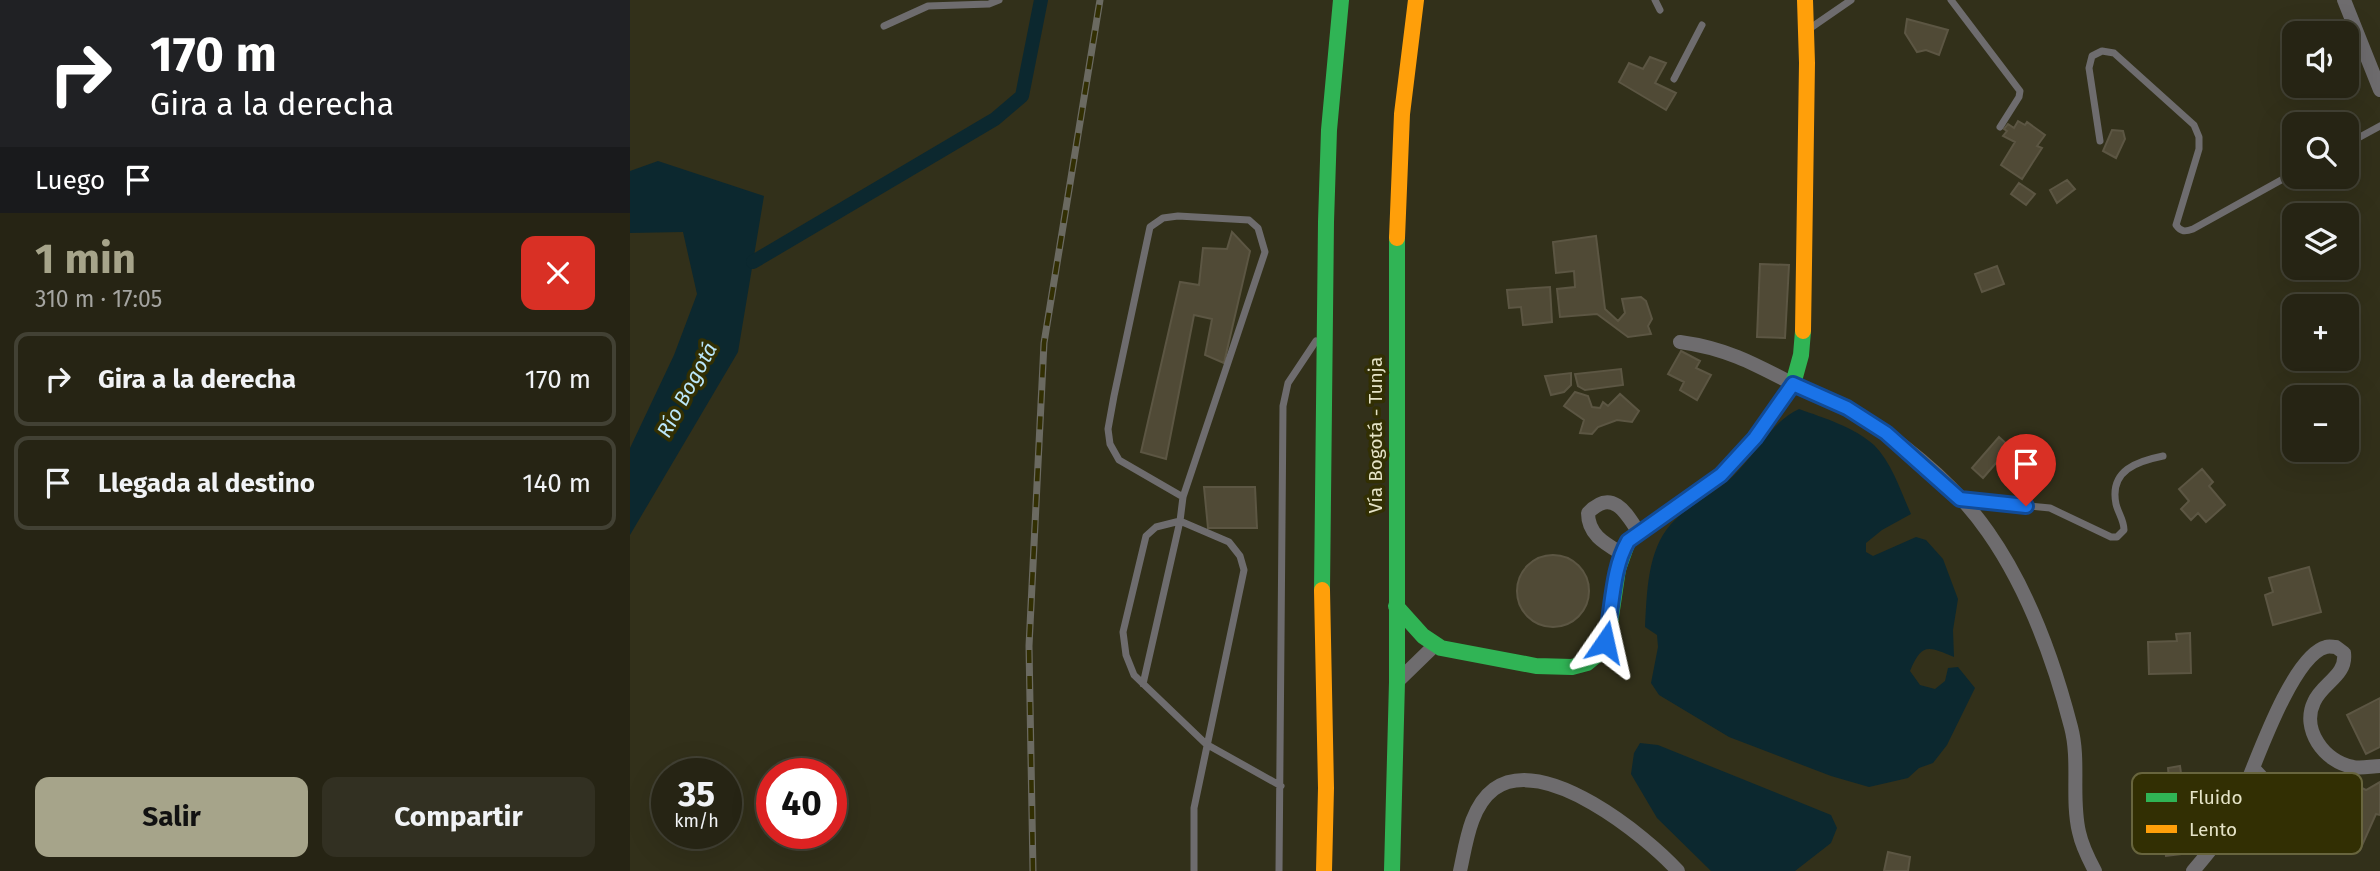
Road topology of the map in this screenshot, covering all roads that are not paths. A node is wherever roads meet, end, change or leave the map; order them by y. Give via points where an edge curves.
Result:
1 (999, 0) edge
2 (1341, 0) edge
3 (1416, 0) edge
4 (1655, 0) edge
5 (1805, 0) edge
6 (1851, 0) edge
7 (1951, 0) edge
8 (2344, 0) edge
9 (1660, 10) dead end
10 (1702, 25) dead end
11 (884, 26) dead end
12 (1806, 32) junction
13 (1674, 79) dead end
14 (2380, 90) edge
15 (2380, 125) edge
16 (2000, 127) dead end
17 (2359, 137) edge
18 (2100, 141) dead end
19 (2282, 180) edge
20 (1326, 326) junction
21 (1679, 342) dead end
22 (1793, 384) junction
23 (2163, 456) dead end
24 (1183, 497) junction
25 (1960, 499) junction
26 (1180, 522) junction
27 (1639, 533) junction
28 (1621, 553) junction
29 (1396, 606) junction
30 (1434, 646) junction
31 (1396, 682) junction
32 (1143, 684) junction
33 (1206, 744) junction
34 (2253, 764) junction
35 (2380, 766) edge
36 (2250, 773) edge
37 (2261, 773) edge
38 (1281, 786) junction
39 (2207, 854) edge
40 (1194, 871) edge
41 (1279, 871) edge
42 (1324, 871) edge
43 (1392, 871) edge
44 (1460, 871) edge
45 (1678, 871) edge
46 (2095, 871) edge
47 (2193, 871) edge

1 - 11 lane via 928,6
2 - 20 main road via 1329,130
3 - 29 main road, Vía Bogotá - Tunja via 1397,204
4 - 9 lane
5 - 12 main road
6 - 12 lane
7 - 16 lane via 2020,91
8 - 14 street
10 - 13 lane
12 - 22 main road via 1804,323
15 - 17 lane
18 - 19 lane via 2089,68 2092,57 2102,51 2114,53 2194,125 2199,149 2176,225 2179,229 2193,229
20 - 38 lane via 1288,383 1283,406
20 - 42 main road
21 - 22 street via 1705,345 1749,360
22 - 25 street via 1847,408 1886,433
22 - 27 main road via 1721,475
23 - 25 lane via 2138,461 2119,479 2116,503 2124,530 2117,537 2050,508
24 - 24 lane via 1265,252 1258,228 1249,220 1178,216 1163,218 1150,227 1108,429 1119,460
24 - 26 lane
25 - 46 street via 1988,532 2014,576 2056,678 2072,729 2078,830
26 - 32 lane
26 - 32 lane via 1156,527 1146,536 1123,632 1126,655
26 - 33 lane via 1229,542 1244,570
27 - 28 main road
27 - 28 street via 1614,503 1606,501 1588,513 1592,532
28 - 30 main road via 1605,642 1584,664 1545,668
29 - 30 main road
29 - 31 main road, Vía Bogotá - Tunja
30 - 31 street
31 - 43 main road, Vía Bogotá - Tunja
32 - 33 lane
33 - 38 lane
33 - 40 lane via 1194,808
34 - 35 street via 2293,681 2314,654 2336,647 2344,653 2345,663 2315,698 2310,726 2320,748 2334,761 2354,768
34 - 36 street
34 - 37 lane
38 - 41 lane
39 - 47 street
44 - 45 street via 1471,822 1484,799 1496,788 1517,780 1556,786 1603,808 1658,849

